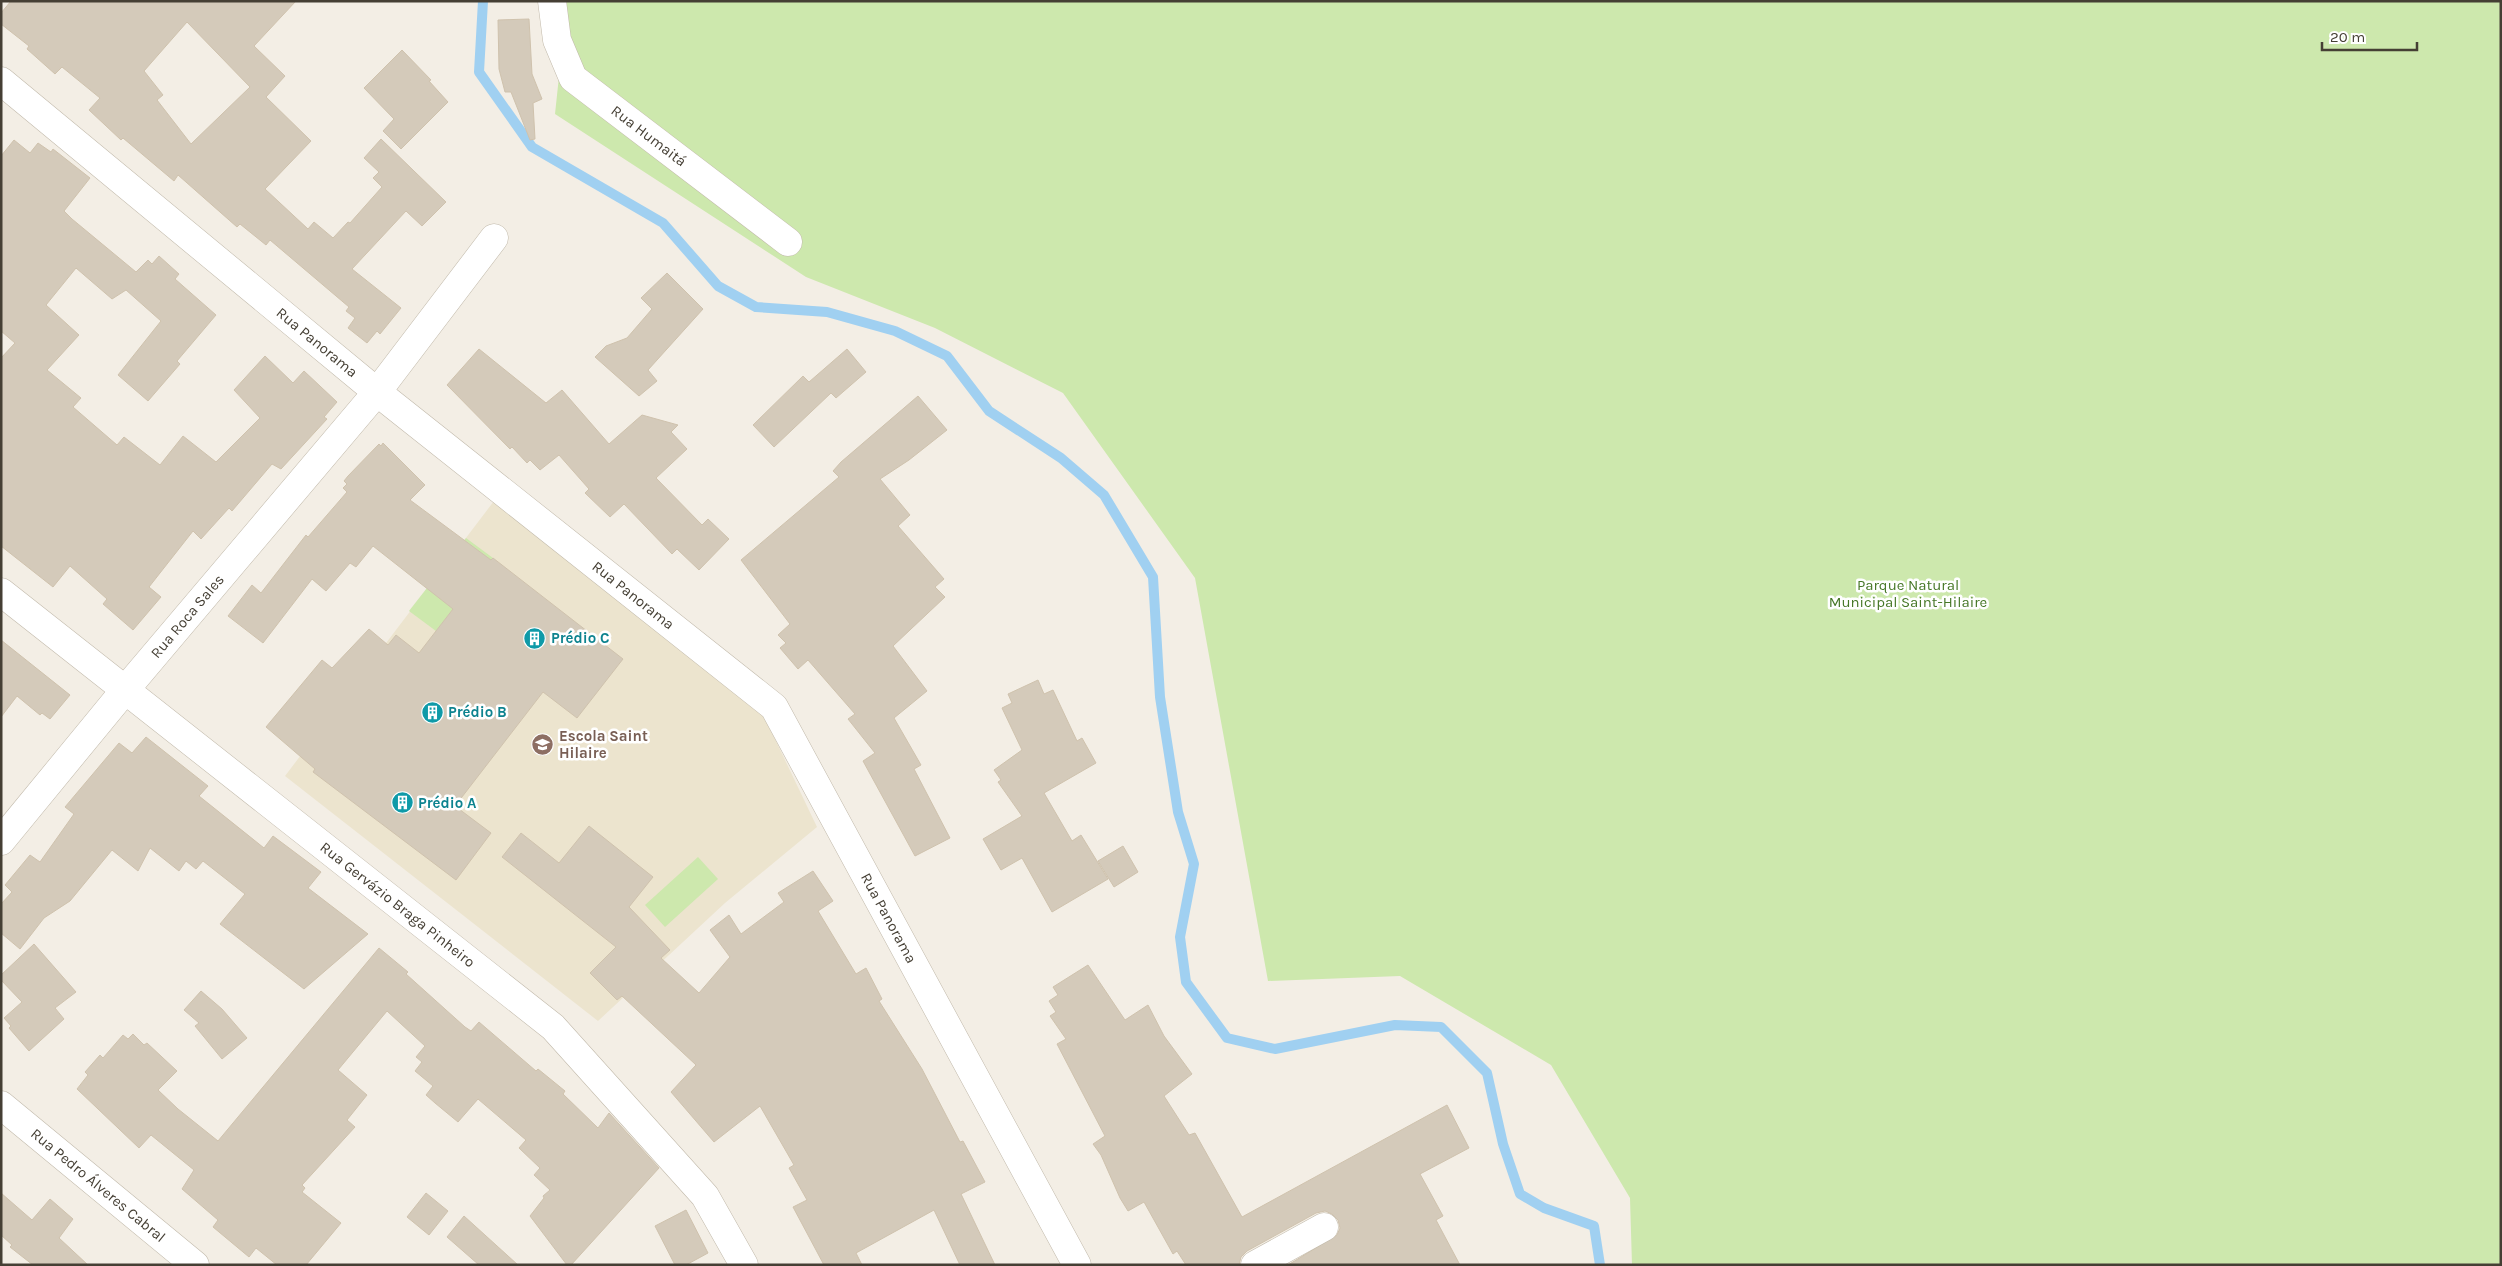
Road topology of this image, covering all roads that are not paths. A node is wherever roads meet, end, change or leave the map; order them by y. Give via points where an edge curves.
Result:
1 (552, 1) edge
2 (1, 81) edge
3 (494, 238) dead end
4 (788, 242) dead end
5 (377, 392) junction
6 (1, 592) edge
7 (125, 690) junction
8 (1, 841) edge
9 (1, 1105) edge
10 (1324, 1227) dead end
11 (195, 1265) edge
12 (744, 1265) edge
13 (1077, 1265) edge
14 (1255, 1265) edge

1 - 4 street, Rua Humaitá via 557,40 573,78
2 - 5 street, Rua Panorama
3 - 5 street, Rua Roca Sales
5 - 7 street, Rua Roca Sales
5 - 13 street, Rua Panorama via 774,707
6 - 7 street, Rua Gervázio Braga Pinheiro
7 - 8 street, Rua Roca Sales
7 - 12 street, Rua Gervázio Braga Pinheiro via 553,1027 705,1196
9 - 11 street, Rua Pedro Álveres Cabral
10 - 14 street

